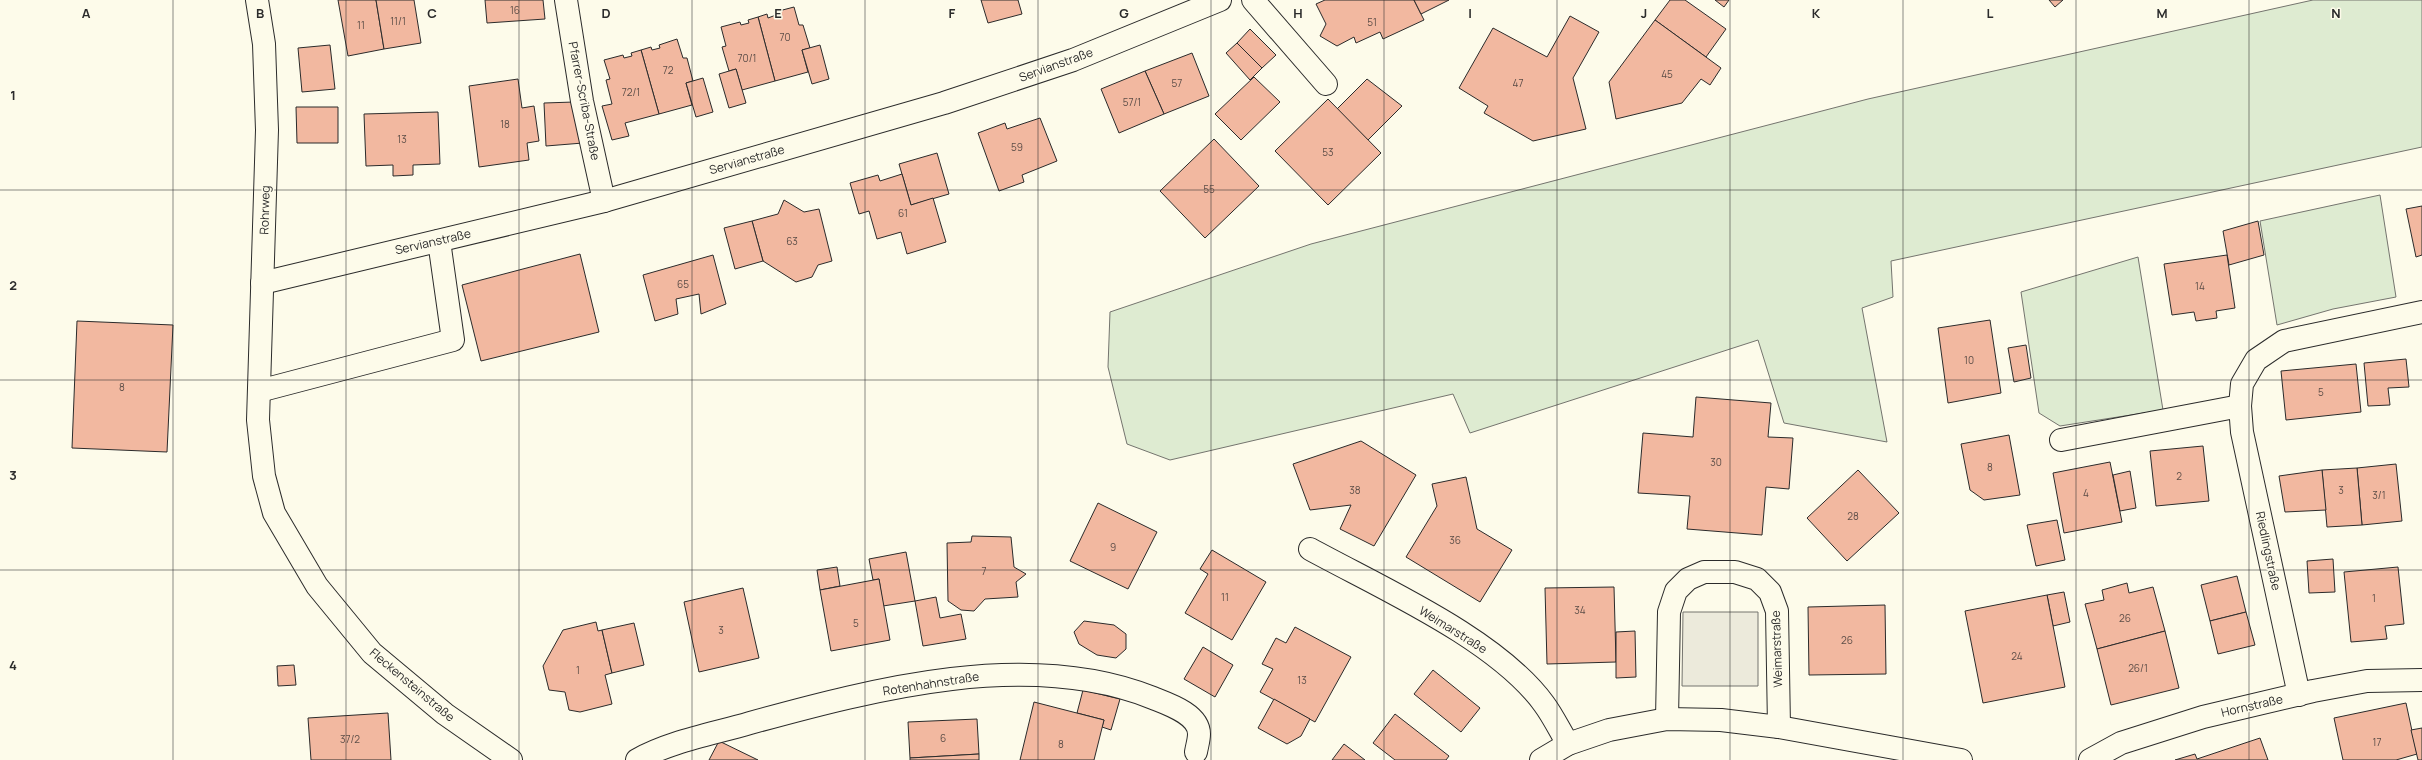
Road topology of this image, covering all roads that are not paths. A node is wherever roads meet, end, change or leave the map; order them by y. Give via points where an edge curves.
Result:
1 (257, 0) edge
2 (566, 0) edge
3 (1220, 0) edge
4 (1253, 0) edge
5 (1326, 84) dead end
6 (604, 201) junction
7 (439, 240) junction
8 (262, 283) junction
9 (2422, 312) edge
10 (259, 391) junction
11 (2240, 406) junction
12 (258, 420) joint
13 (2061, 440) dead end
14 (1310, 549) dead end
15 (2422, 680) edge
16 (2299, 695) junction
17 (1667, 719) junction
18 (1779, 727) junction
19 (1568, 744) junction
20 (1196, 752) dead end
21 (499, 756) edge
22 (636, 760) edge
23 (1541, 760) edge
24 (1961, 760) edge
25 (2090, 760) edge

1 - 8 street, Rohrweg via 264,44 268,130
2 - 6 street, Pfarrer-Scriba-Straße via 582,101
3 - 6 street, Servianstraße via 1073,60 944,103
4 - 5 street
6 - 7 street, Servianstraße
7 - 8 street, Servianstraße
7 - 10 street via 454,340
8 - 10 street, Rohrweg
9 - 11 street, Riedlingstraße via 2284,341 2256,360 2242,384
10 - 12 street, Rohrweg
11 - 13 street
11 - 16 street, Riedlingstraße via 2242,432
12 - 21 street, Fleckensteinstraße via 264,476 274,513 317,586 372,653
14 - 19 street, Weimarstraße via 1429,614 1508,666 1544,704
15 - 16 street, Hornstraße via 2367,681
16 - 25 street, Hornstraße via 2203,717 2121,743
17 - 18 street via 1721,720
17 - 18 street, Weimarstraße via 1669,612 1676,591 1688,579 1704,572 1735,572 1757,579 1770,592 1777,610
17 - 19 street via 1609,730
18 - 24 street
19 - 23 street
20 - 22 street, Rotenhahnstraße via 1199,733 1196,724 1188,715 1125,686 1057,675 989,675 867,694 807,708 688,740

